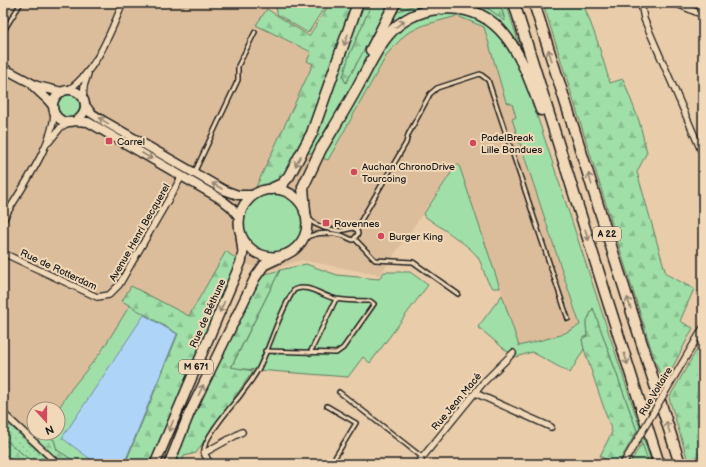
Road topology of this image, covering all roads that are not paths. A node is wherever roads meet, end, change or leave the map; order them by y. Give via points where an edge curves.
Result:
1 (21, 3) edge
2 (122, 3) edge
3 (358, 3) edge
4 (395, 3) edge
5 (514, 3) edge
6 (534, 3) edge
7 (641, 3) edge
8 (675, 3) edge
9 (686, 5) edge
10 (703, 15) edge
11 (3, 32) edge
12 (255, 32) dead end
13 (3, 68) edge
14 (90, 68) junction
15 (27, 82) junction
16 (65, 91) junction
17 (84, 102) junction
18 (53, 110) junction
19 (72, 121) junction
20 (43, 150) junction
21 (320, 151) junction
22 (703, 155) edge
23 (562, 158) junction
24 (194, 173) junction
25 (182, 176) junction
26 (271, 189) junction
27 (254, 195) junction
28 (306, 214) junction
29 (239, 217) junction
30 (3, 220) edge
31 (356, 229) junction
32 (348, 230) junction
33 (241, 236) junction
34 (347, 237) junction
35 (304, 239) junction
36 (355, 239) junction
37 (3, 253) edge
38 (281, 257) junction
39 (458, 294) dead end
40 (109, 295) joint
41 (336, 299) junction
42 (568, 319) dead end
43 (703, 328) edge
44 (265, 352) junction
45 (310, 353) junction
46 (513, 353) dead end
47 (339, 392) dead end
48 (475, 393) junction
49 (327, 406) dead end
50 (3, 413) edge
51 (551, 427) dead end
52 (242, 432) dead end
53 (204, 453) junction
54 (422, 457) junction
55 (58, 464) edge
56 (155, 464) edge
57 (168, 464) edge
58 (210, 464) edge
59 (330, 464) edge
60 (417, 464) edge
61 (623, 464) edge
62 (659, 464) edge
63 (680, 464) edge

1 - 11 lane
2 - 14 street
3 -> 26 highway via 312,133 289,176 282,184
4 - 21 highway
5 - 23 highway, A 22
63 -> 6 highway, A 22
7 - 22 street via 644,19
8 - 9 street
9 - 10 street
12 - 24 lane via 238,66 238,80
13 - 15 street
14 - 16 street via 79,82
14 - 17 street via 84,86
15 - 16 street via 45,89
15 - 18 street via 48,100
16 - 17 street via 77,92
16 - 18 street via 54,99
17 - 19 street via 82,115
24 -> 17 street via 98,118
18 - 19 street via 60,120
18 - 20 street via 53,126
19 - 20 street via 59,129
19 -> 25 street via 90,123
20 - 30 street
21 -> 23 highway via 389,34 418,14 433,9 450,8 468,10 487,19 497,25 510,39 524,66 550,135
21 - 28 highway via 304,187
23 -> 62 highway, A 22
27 -> 24 street via 230,193
25 - 29 street via 226,203
25 - 40 street, Avenue Henri Becquerel via 119,285
26 - 27 main road
26 - 28 main road via 290,194 300,203
27 - 29 main road via 244,205
28 - 32 lane via 321,226 338,231
28 - 35 main road via 307,228
29 - 33 main road via 238,227
31 - 32 lane
31 - 36 lane via 358,234
31 - 42 lane via 406,143 430,94 437,88 480,74 488,80
32 - 34 lane
33 - 38 main road via 246,245 257,254 270,258
33 -> 56 main road, Rue de Béthune / M 671 via 241,262
34 - 35 lane via 320,233
34 - 36 lane
35 - 38 main road via 293,251
36 - 39 lane via 375,260 413,262
37 - 40 street, Rue de Rotterdam via 94,295
57 -> 38 main road, M 671 via 256,278 264,265
41 - 44 lane via 308,288 294,290
41 - 45 lane
41 - 45 lane via 370,301 373,306 340,351 333,354
43 - 61 street, Rue Voltaire, bridge
44 - 45 lane
44 - 53 lane via 255,375 213,431 204,446
46 - 48 street, Rue Jean Macé
47 - 54 lane
48 - 51 street
48 - 54 street, Rue Jean Macé
49 - 59 lane via 356,423
50 - 55 street
52 - 53 street
53 - 58 street
54 - 60 street, Rue Jean Macé

